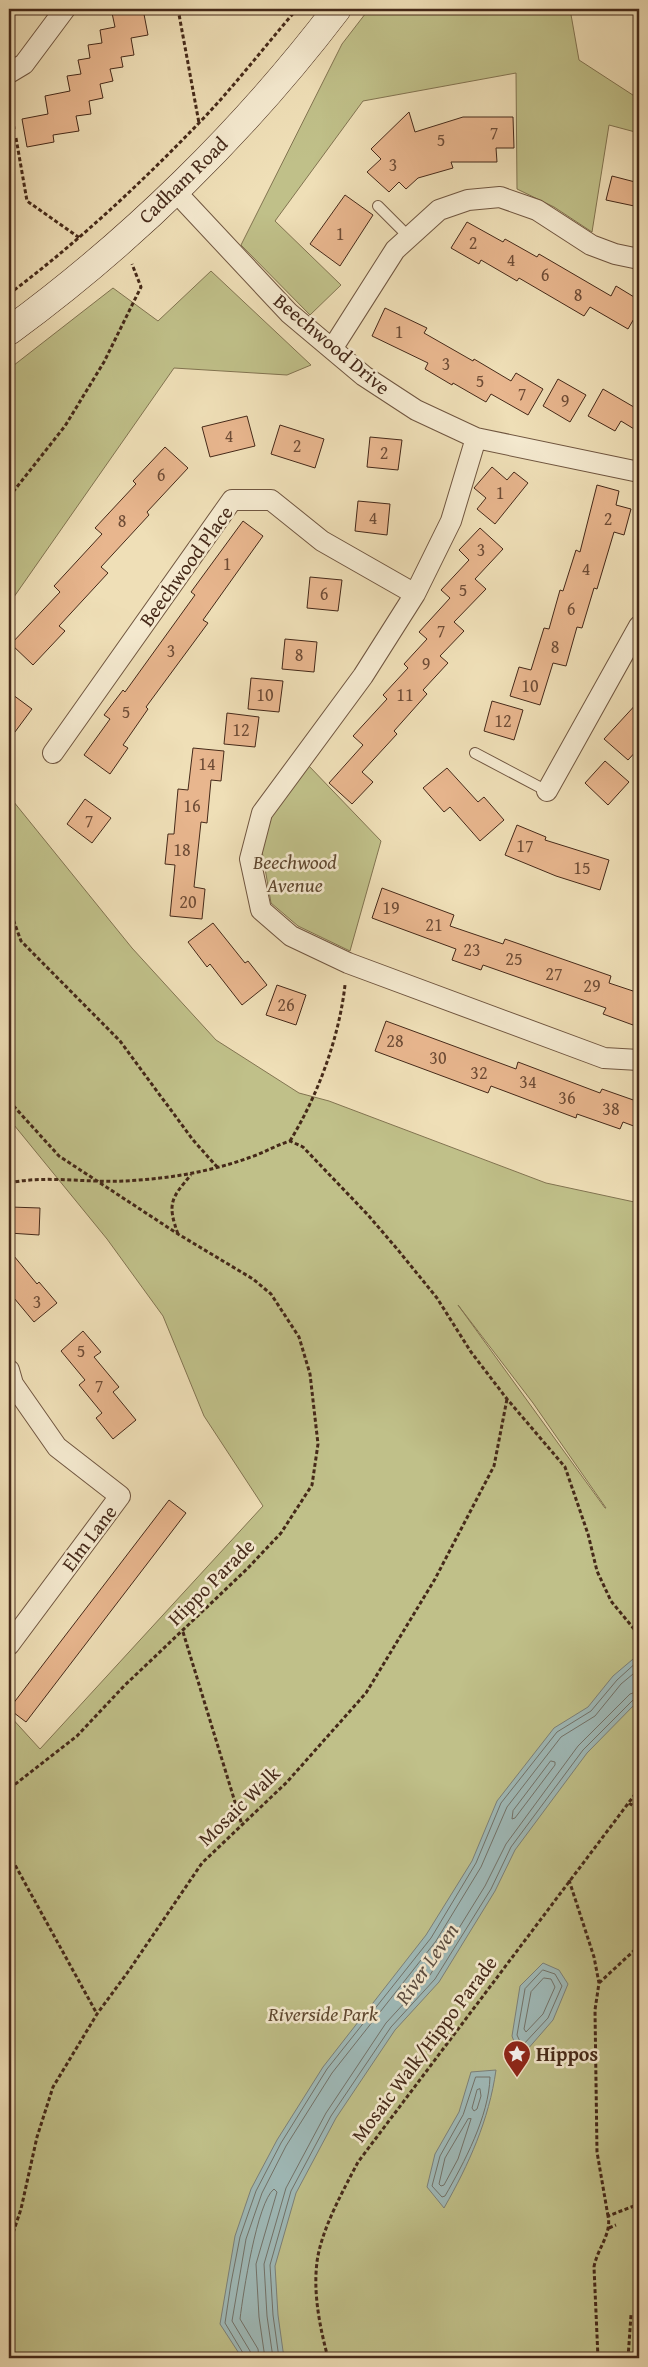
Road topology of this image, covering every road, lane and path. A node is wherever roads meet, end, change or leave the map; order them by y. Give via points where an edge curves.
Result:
1 (65, 9) edge
2 (178, 9) edge
3 (297, 9) edge
4 (338, 9) edge
5 (9, 73) edge
6 (9, 93) edge
7 (199, 123) junction
8 (14, 129) dead end
9 (16, 138) dead end
10 (175, 191) junction
11 (378, 206) dead end
12 (408, 236) junction
13 (80, 238) junction
14 (116, 244) junction
15 (639, 259) edge
16 (9, 294) edge
17 (9, 332) edge
18 (332, 349) junction
19 (476, 438) junction
20 (639, 472) edge
21 (9, 497) edge
22 (415, 594) junction
23 (639, 626) edge
24 (53, 753) dead end
25 (475, 753) dead end
26 (547, 791) joint
27 (9, 908) edge
28 (348, 963) junction
29 (639, 1060) edge
30 (9, 1101) edge
31 (290, 1141) junction
32 (218, 1168) junction
33 (191, 1174) junction
34 (96, 1180) junction
35 (9, 1183) edge
36 (178, 1234) junction
37 (9, 1370) edge
38 (507, 1398) junction
39 (183, 1632) junction
40 (639, 1635) edge
41 (9, 1645) edge
42 (9, 1789) edge
43 (639, 1790) edge
44 (629, 1803) junction
45 (639, 1810) edge
46 (242, 1825) junction
47 (9, 1854) edge
48 (569, 1880) junction
49 (639, 1946) edge
50 (599, 1984) junction
51 (97, 2014) junction
52 (639, 2204) edge
53 (608, 2216) junction
54 (616, 2225) dead end
55 (609, 2228) junction
56 (9, 2245) edge
57 (632, 2315) dead end
58 (328, 2358) edge
59 (598, 2358) edge
60 (628, 2358) edge

1 - 5 street via 24,64
2 - 7 path
3 - 7 path
4 - 10 street, Cadham Road via 250,112
6 - 8 path
7 - 13 path
9 - 13 path via 27,201
10 - 14 street, Cadham Road
10 - 18 street, Beechwood Drive via 289,313
11 - 12 lane
12 - 15 street via 439,210 468,200 500,197 537,210 591,245
12 - 18 street via 395,250
13 - 16 path
14 - 17 street, Cadham Road
14 - 21 path via 135,267 141,287 138,296 104,362 65,426
18 - 19 street, Beechwood Drive via 364,376 416,410
19 - 20 street, Beechwood Drive
19 - 22 street via 451,520
22 - 24 street, Beechwood Place via 322,541 271,500 232,500
22 - 28 street via 363,676 262,813 250,859 261,910 291,936
23 - 26 street
25 - 26 lane
27 - 32 path via 21,941 120,1041 193,1140
28 - 29 street via 604,1058
28 - 31 path via 343,1006 327,1058 309,1110
30 - 34 path, Hippo Parade via 58,1156
31 - 32 path
31 - 38 path via 303,1147 368,1215 437,1298 471,1352
32 - 33 path
33 - 34 path via 121,1182
33 - 36 path via 171,1206
34 - 35 path
34 - 36 path, Hippo Parade
36 - 39 path, Hippo Parade via 253,1279 271,1294 298,1337 310,1374 318,1444 312,1485 280,1533
37 - 41 street, Elm Lane via 14,1384 57,1447 120,1496
38 - 40 path via 565,1467 597,1570 611,1601
38 - 46 path, Mosaic Walk via 494,1466 435,1578 366,1693 288,1782
39 - 42 path, Hippo Parade via 124,1686 77,1736
39 - 46 path
43 - 44 path, Mosaic Walk/Hippo Parade
44 - 45 path
44 - 48 path, Mosaic Walk/Hippo Parade
46 - 51 path, Mosaic Walk via 202,1863
47 - 51 path
48 - 50 path via 594,1957
48 - 58 path, Mosaic Walk/Hippo Parade via 358,2162 322,2241 317,2261 318,2309
49 - 50 path
50 - 53 path via 595,2010 597,2152
51 - 56 path, Mosaic Walk via 53,2087
52 - 53 path
53 - 55 path
54 - 55 path
55 - 59 path via 596,2254 594,2267
57 - 60 path

